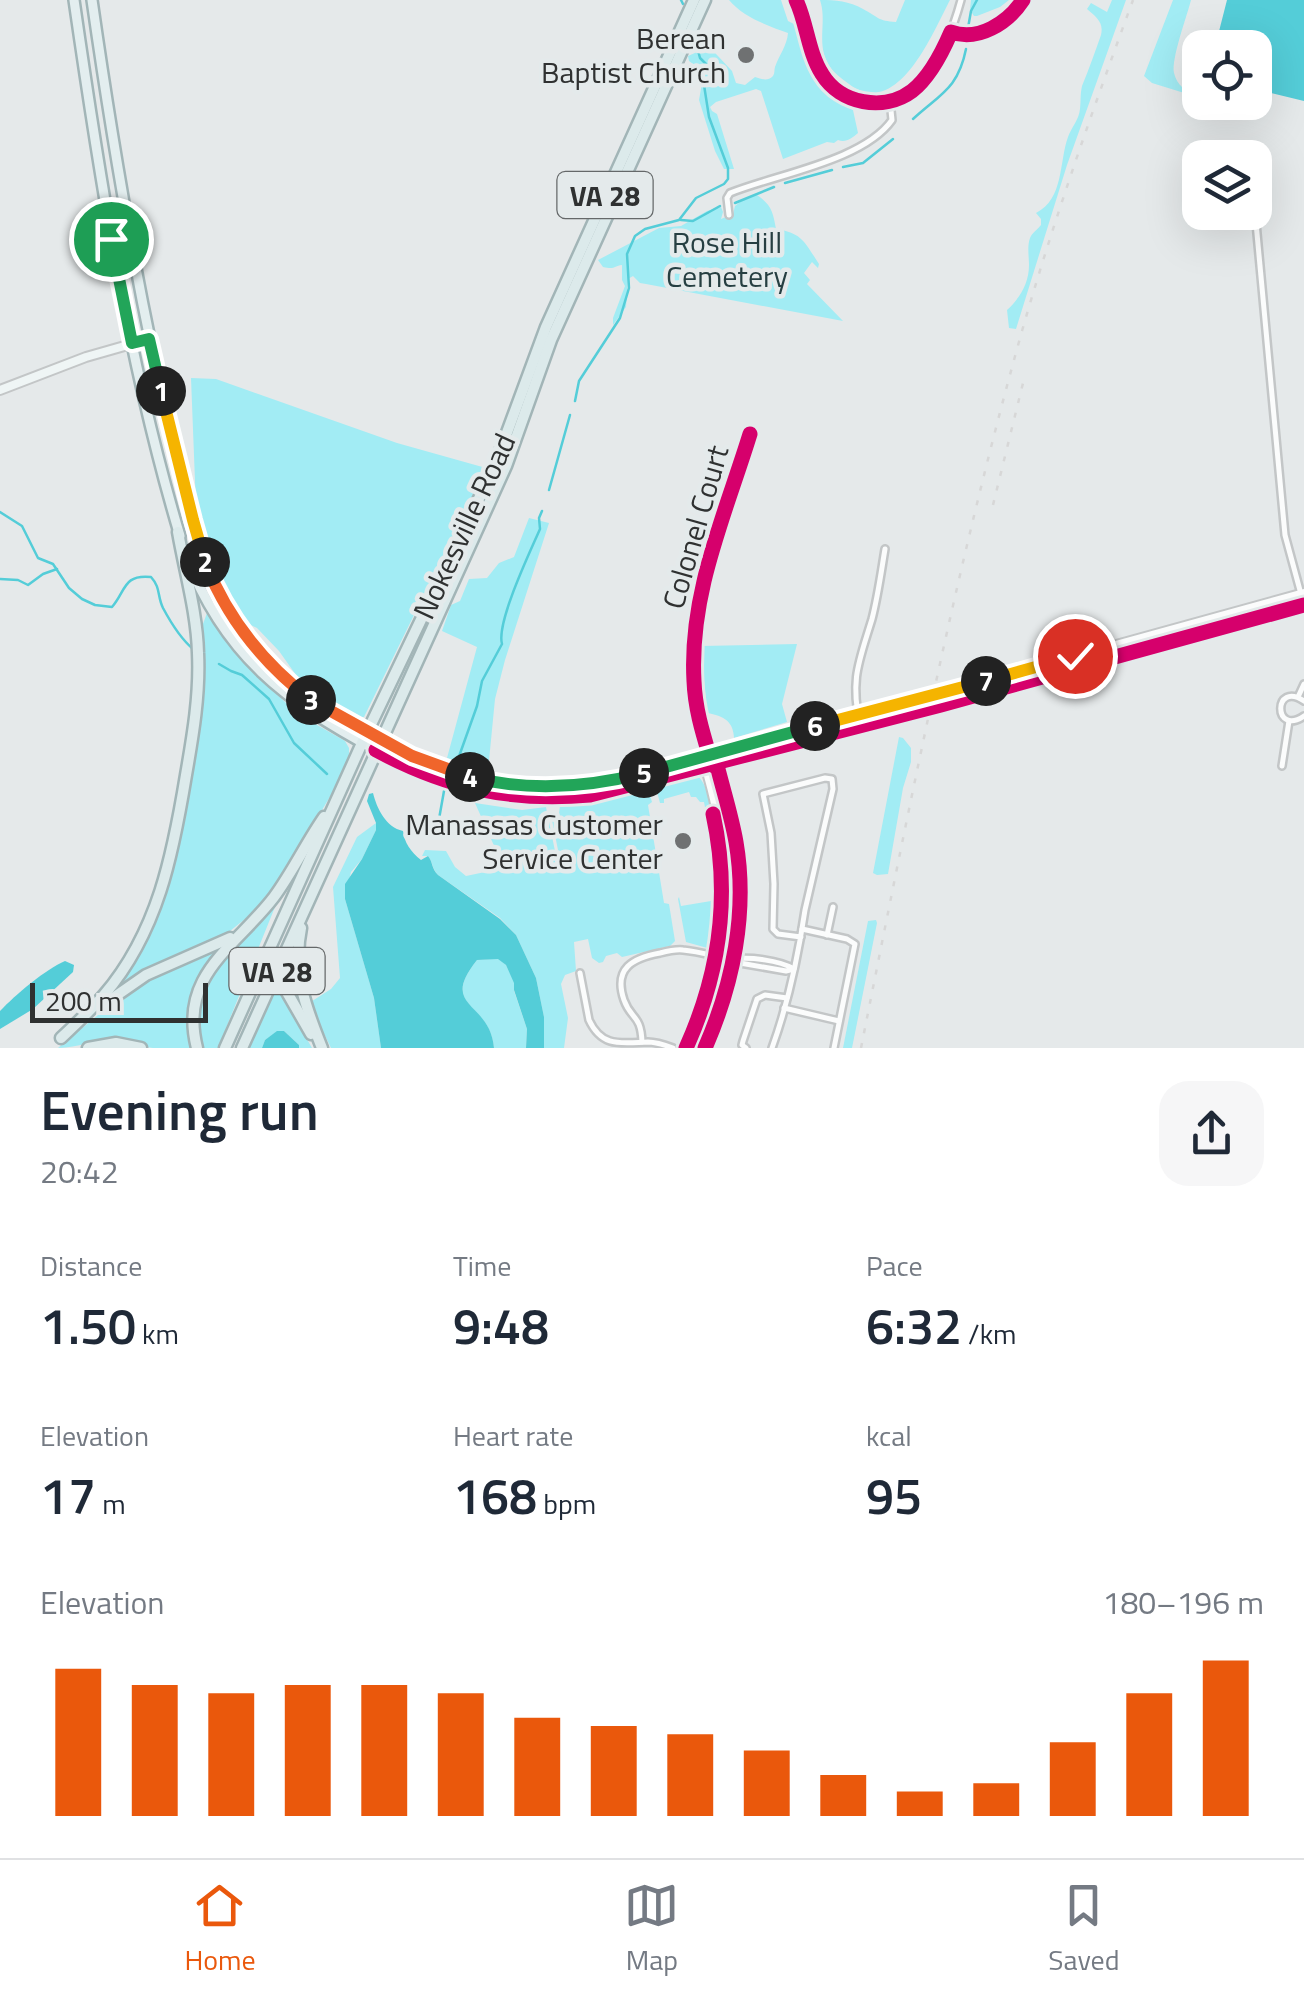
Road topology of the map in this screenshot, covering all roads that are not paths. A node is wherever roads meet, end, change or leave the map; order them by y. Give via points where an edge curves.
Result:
1 (74, 0) edge
2 (92, 0) edge
3 (694, 0) edge
4 (706, 0) edge
5 (796, 0) edge
6 (961, 0) edge
7 (1022, 0) edge
8 (951, 32) junction
9 (890, 101) junction
10 (729, 216) dead end
11 (1256, 230) edge
12 (149, 339) junction
13 (132, 343) junction
14 (0, 390) edge
15 (750, 434) dead end
16 (178, 532) junction
17 (885, 550) dead end
18 (1302, 593) edge
19 (1304, 604) edge
20 (1304, 684) edge
21 (1301, 699) edge
22 (858, 715) junction
23 (1304, 716) edge
24 (1289, 721) junction
25 (860, 725) junction
26 (365, 738) junction
27 (379, 745) junction
28 (710, 759) junction
29 (1282, 766) dead end
30 (542, 787) junction
31 (338, 797) junction
32 (543, 798) junction
33 (311, 894) junction
34 (833, 907) dead end
35 (247, 926) junction
36 (801, 933) junction
37 (827, 935) junction
38 (722, 958) junction
39 (735, 959) junction
40 (794, 969) junction
41 (580, 973) dead end
42 (274, 976) junction
43 (787, 998) junction
44 (784, 1008) junction
45 (840, 1020) junction
46 (61, 1038) junction
47 (642, 1042) junction
48 (49, 1048) edge
49 (88, 1048) edge
50 (141, 1048) edge
51 (196, 1048) edge
52 (225, 1048) edge
53 (242, 1048) edge
54 (320, 1048) edge
55 (673, 1048) edge
56 (692, 1048) edge
57 (705, 1048) edge
58 (746, 1048) edge
59 (772, 1048) edge
60 (834, 1048) edge

1 - 13 main road
2 - 12 main road
3 - 26 highway, Nokesville Road / VA 28 via 546,327 495,465
4 - 27 highway, Nokesville Road / VA 28 via 551,340 506,466
5 - 9 street via 829,83 859,101
6 - 8 street
7 - 8 street via 979,34
8 - 9 street via 920,82
9 - 10 street via 892,120 871,140 729,194
11 - 18 street via 1285,536
12 - 13 main road
12 - 26 main road via 200,547 224,604 288,681
13 - 14 main road
13 - 16 main road
15 - 28 street, Colonel Court via 695,622 694,682
16 - 26 main road via 205,597 242,652 296,703
16 - 46 highway via 198,672 176,834 159,900 136,948 104,995
17 - 22 street via 855,676
18 - 19 street
18 - 22 street
19 - 25 street
20 - 21 street
21 - 24 street via 1290,696 1281,704
22 - 25 street
22 - 28 street
23 - 24 street
24 - 29 street
25 - 28 street
26 - 27 main road
26 - 31 highway, Nokesville Road / VA 28
27 - 30 street via 452,772
27 - 32 street via 419,772 458,785
27 - 33 highway, Nokesville Road / VA 28
28 - 30 street via 608,782
28 - 32 street via 607,792
28 - 38 street via 728,883
28 - 39 street via 736,843
30 - 32 street
31 - 35 highway
31 - 52 highway, Nokesville Road / VA 28
33 - 42 highway, Nokesville Road / VA 28
33 - 54 highway via 298,976
34 - 37 street
35 - 46 highway via 134,982
35 - 51 highway via 200,985
36 - 36 street via 833,789 832,779 763,794 771,834 773,930
36 - 37 street
36 - 40 street
37 - 45 street via 855,944
38 - 39 street
38 - 47 street via 681,949 636,958 628,966 622,989
38 - 56 street
39 - 40 street
39 - 57 street
40 - 43 street
41 - 47 street via 592,1028 612,1044
42 - 53 highway, Nokesville Road / VA 28
42 - 54 highway
43 - 44 street
43 - 58 street via 760,996 742,1040
44 - 45 street
44 - 59 street
45 - 60 street
46 - 48 highway
47 - 55 street
49 - 50 highway

